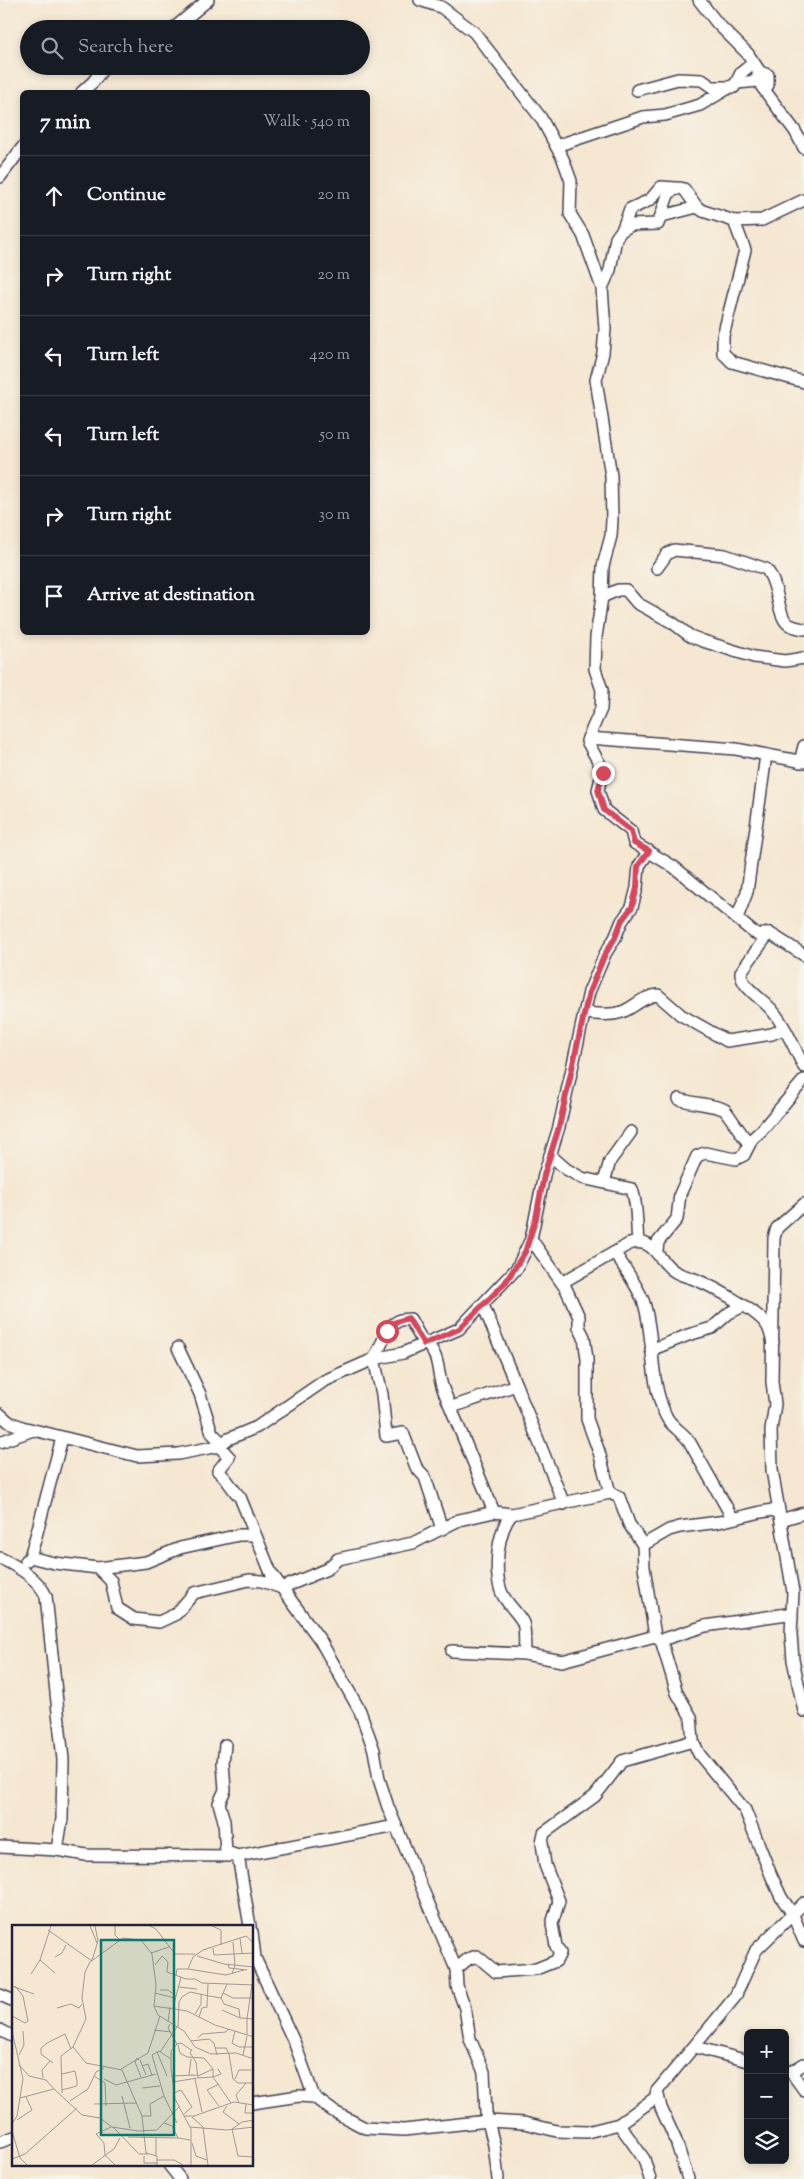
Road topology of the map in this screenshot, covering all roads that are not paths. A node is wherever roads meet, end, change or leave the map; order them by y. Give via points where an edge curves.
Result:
1 (420, 0) edge
2 (699, 0) edge
3 (204, 1) edge
4 (183, 20) edge
5 (756, 66) junction
6 (97, 75) edge
7 (733, 85) junction
8 (84, 90) edge
9 (637, 90) dead end
10 (556, 146) junction
11 (804, 148) edge
12 (20, 151) edge
13 (0, 177) edge
14 (680, 188) junction
15 (804, 200) edge
16 (697, 207) junction
17 (662, 216) junction
18 (734, 221) junction
19 (623, 228) junction
20 (602, 288) junction
21 (804, 382) edge
22 (657, 568) dead end
23 (602, 597) junction
24 (804, 629) edge
25 (804, 658) edge
26 (588, 738) junction
27 (804, 746) edge
28 (766, 755) junction
29 (802, 762) edge
30 (649, 851) junction
31 (737, 918) junction
32 (768, 933) junction
33 (804, 955) edge
34 (585, 1013) junction
35 (783, 1028) junction
36 (804, 1066) edge
37 (804, 1080) edge
38 (679, 1099) dead end
39 (631, 1132) dead end
40 (749, 1144) junction
41 (550, 1155) junction
42 (604, 1182) junction
43 (804, 1204) edge
44 (531, 1240) junction
45 (638, 1242) junction
46 (657, 1250) junction
47 (615, 1253) junction
48 (564, 1286) junction
49 (483, 1305) junction
50 (743, 1306) junction
51 (773, 1342) junction
52 (425, 1343) junction
53 (178, 1348) dead end
54 (651, 1350) junction
55 (374, 1359) junction
56 (516, 1385) junction
57 (452, 1407) junction
58 (0, 1414) edge
59 (33, 1430) junction
60 (62, 1438) junction
61 (0, 1442) edge
62 (220, 1445) junction
63 (610, 1493) junction
64 (564, 1504) junction
65 (494, 1512) junction
66 (804, 1513) edge
67 (512, 1514) junction
68 (732, 1517) junction
69 (780, 1517) junction
70 (442, 1529) junction
71 (255, 1535) junction
72 (644, 1545) junction
73 (30, 1557) junction
74 (0, 1558) edge
75 (19, 1568) junction
76 (98, 1568) junction
77 (282, 1588) junction
78 (799, 1598) edge
79 (792, 1618) junction
80 (658, 1638) junction
81 (452, 1651) dead end
82 (525, 1654) junction
83 (804, 1709) edge
84 (693, 1741) junction
85 (225, 1745) dead end
86 (396, 1826) junction
87 (0, 1847) edge
88 (57, 1850) junction
89 (238, 1856) junction
90 (804, 1904) edge
91 (792, 1913) junction
92 (250, 1925) edge
93 (804, 1941) edge
94 (254, 1949) edge
95 (456, 1969) junction
96 (0, 1995) edge
97 (12, 2000) edge
98 (0, 2030) edge
99 (12, 2036) edge
100 (695, 2047) junction
101 (744, 2060) edge
102 (804, 2064) edge
103 (789, 2071) edge
104 (789, 2072) edge
105 (804, 2090) edge
106 (657, 2091) junction
107 (314, 2097) junction
108 (254, 2103) edge
109 (488, 2121) junction
110 (619, 2124) junction
111 (12, 2138) edge
112 (0, 2142) edge
113 (170, 2166) edge
114 (180, 2179) edge
115 (498, 2179) edge
116 (650, 2179) edge
117 (688, 2179) edge

1 - 10 street via 441,7 474,32 541,118
2 - 5 street
3 - 4 street
5 - 7 street via 742,73
5 - 7 street via 758,81
5 - 11 street via 768,75 768,85 762,87 795,130
6 - 8 street
7 - 9 street via 712,87 702,80 678,79
7 - 10 street via 700,105 644,118
10 - 20 street via 572,183 570,214 583,235
12 - 13 street
14 - 16 street via 687,192
14 - 17 street via 669,192
14 - 19 street via 661,187 650,200 630,209
15 - 18 street via 762,220
16 - 17 street
16 - 18 street
17 - 19 street via 658,224
18 - 21 street via 745,250 723,336 723,353 732,362
19 - 20 street via 616,238 610,270
20 - 23 street via 605,329 596,380 612,503
22 - 24 street via 674,550 725,555 766,569 777,589 787,624
23 - 25 street via 626,590 637,603 703,642 754,657 785,661
23 - 26 street via 595,659 602,690 601,709
26 - 28 street via 736,749
26 - 30 street via 603,770 598,790 604,810 633,833 634,843
27 - 29 street
28 - 29 street
28 - 31 street via 747,892
30 - 31 street
30 - 34 street via 638,866 632,907 603,958 589,992
31 - 32 street via 756,933
32 - 33 street
32 - 35 street via 741,976 772,1010
34 - 35 street via 616,1014 648,996 658,995 697,1026 727,1040 772,1034
34 - 41 street
35 - 36 street
37 - 40 street
38 - 40 street via 726,1110
39 - 42 street via 610,1161
40 - 46 street via 744,1155 736,1159 705,1153 697,1156 680,1194 678,1219 658,1242
41 - 42 street via 576,1175
41 - 44 street
42 - 45 street via 632,1189 638,1206 635,1215
43 - 51 street via 777,1228 774,1238
44 - 48 street
44 - 49 street via 517,1268
45 - 46 street
45 - 47 street
46 - 50 street via 663,1262 675,1272 709,1285
47 - 48 street via 565,1280
47 - 54 street via 644,1303
48 - 63 street via 579,1317 587,1350 587,1419
49 - 52 street via 459,1329
49 - 56 street
50 - 51 street via 766,1324
50 - 54 street via 712,1328
51 - 69 street via 772,1470
52 - 55 street via 402,1353
52 - 55 street via 410,1319 400,1320 390,1326
52 - 57 street via 436,1353 438,1376
53 - 62 street via 200,1394 212,1433
54 - 68 street via 655,1387 666,1418 689,1440
55 - 62 street via 324,1381 257,1427
55 - 70 street via 382,1394 385,1436 403,1433 416,1467 424,1477
56 - 57 street
56 - 64 street
57 - 65 street
58 - 59 street via 9,1422
59 - 60 street
59 - 61 street
60 - 62 street via 137,1456 178,1454
60 - 73 street
62 - 71 street via 230,1457 218,1470 228,1478 231,1488 240,1497
63 - 64 street
63 - 72 street via 619,1497 629,1524
64 - 67 street
65 - 67 street
65 - 70 street via 459,1520
66 - 69 street
67 - 82 street via 505,1522 500,1537 500,1586 522,1623
68 - 69 street via 773,1510
68 - 72 street via 669,1530
69 - 78 street
70 - 77 street via 413,1543 338,1559 327,1569
71 - 76 street via 180,1548 146,1562
71 - 77 street via 264,1559
72 - 80 street via 644,1567
73 - 75 street
73 - 76 street
74 - 75 street
75 - 88 street via 39,1586 47,1601 62,1760 62,1819
76 - 77 street via 106,1574 113,1587 117,1608 134,1619 148,1622 171,1618 194,1593 249,1580
77 - 86 street via 320,1640 360,1711
78 - 79 street
79 - 80 street via 787,1614 714,1624
79 - 83 street via 794,1660
80 - 82 street via 562,1661
80 - 84 street via 678,1693 691,1717
81 - 82 street
84 - 91 street via 708,1766 745,1810 781,1897
84 - 95 street via 622,1762 595,1796 544,1833 545,1865 559,1901 552,1924 560,1953 556,1962 536,1970 496,1972 477,1956
85 - 89 street via 225,1790 219,1803 226,1852
86 - 89 street
86 - 95 street
87 - 88 street
88 - 89 street via 86,1855
89 - 92 street
90 - 91 street
91 - 93 street
91 - 100 street via 756,1950 735,1996
94 - 107 street via 255,1958 296,2044
95 - 109 street via 470,2038 484,2072
96 - 97 street
98 - 99 street
100 - 101 street
100 - 106 street
102 - 103 street
104 - 105 street
106 - 110 street via 655,2098
106 - 117 street
107 - 108 street
107 - 109 street via 365,2128 404,2130
109 - 110 street via 587,2132
109 - 115 street
110 - 116 street via 644,2160
111 - 112 street
113 - 114 street

